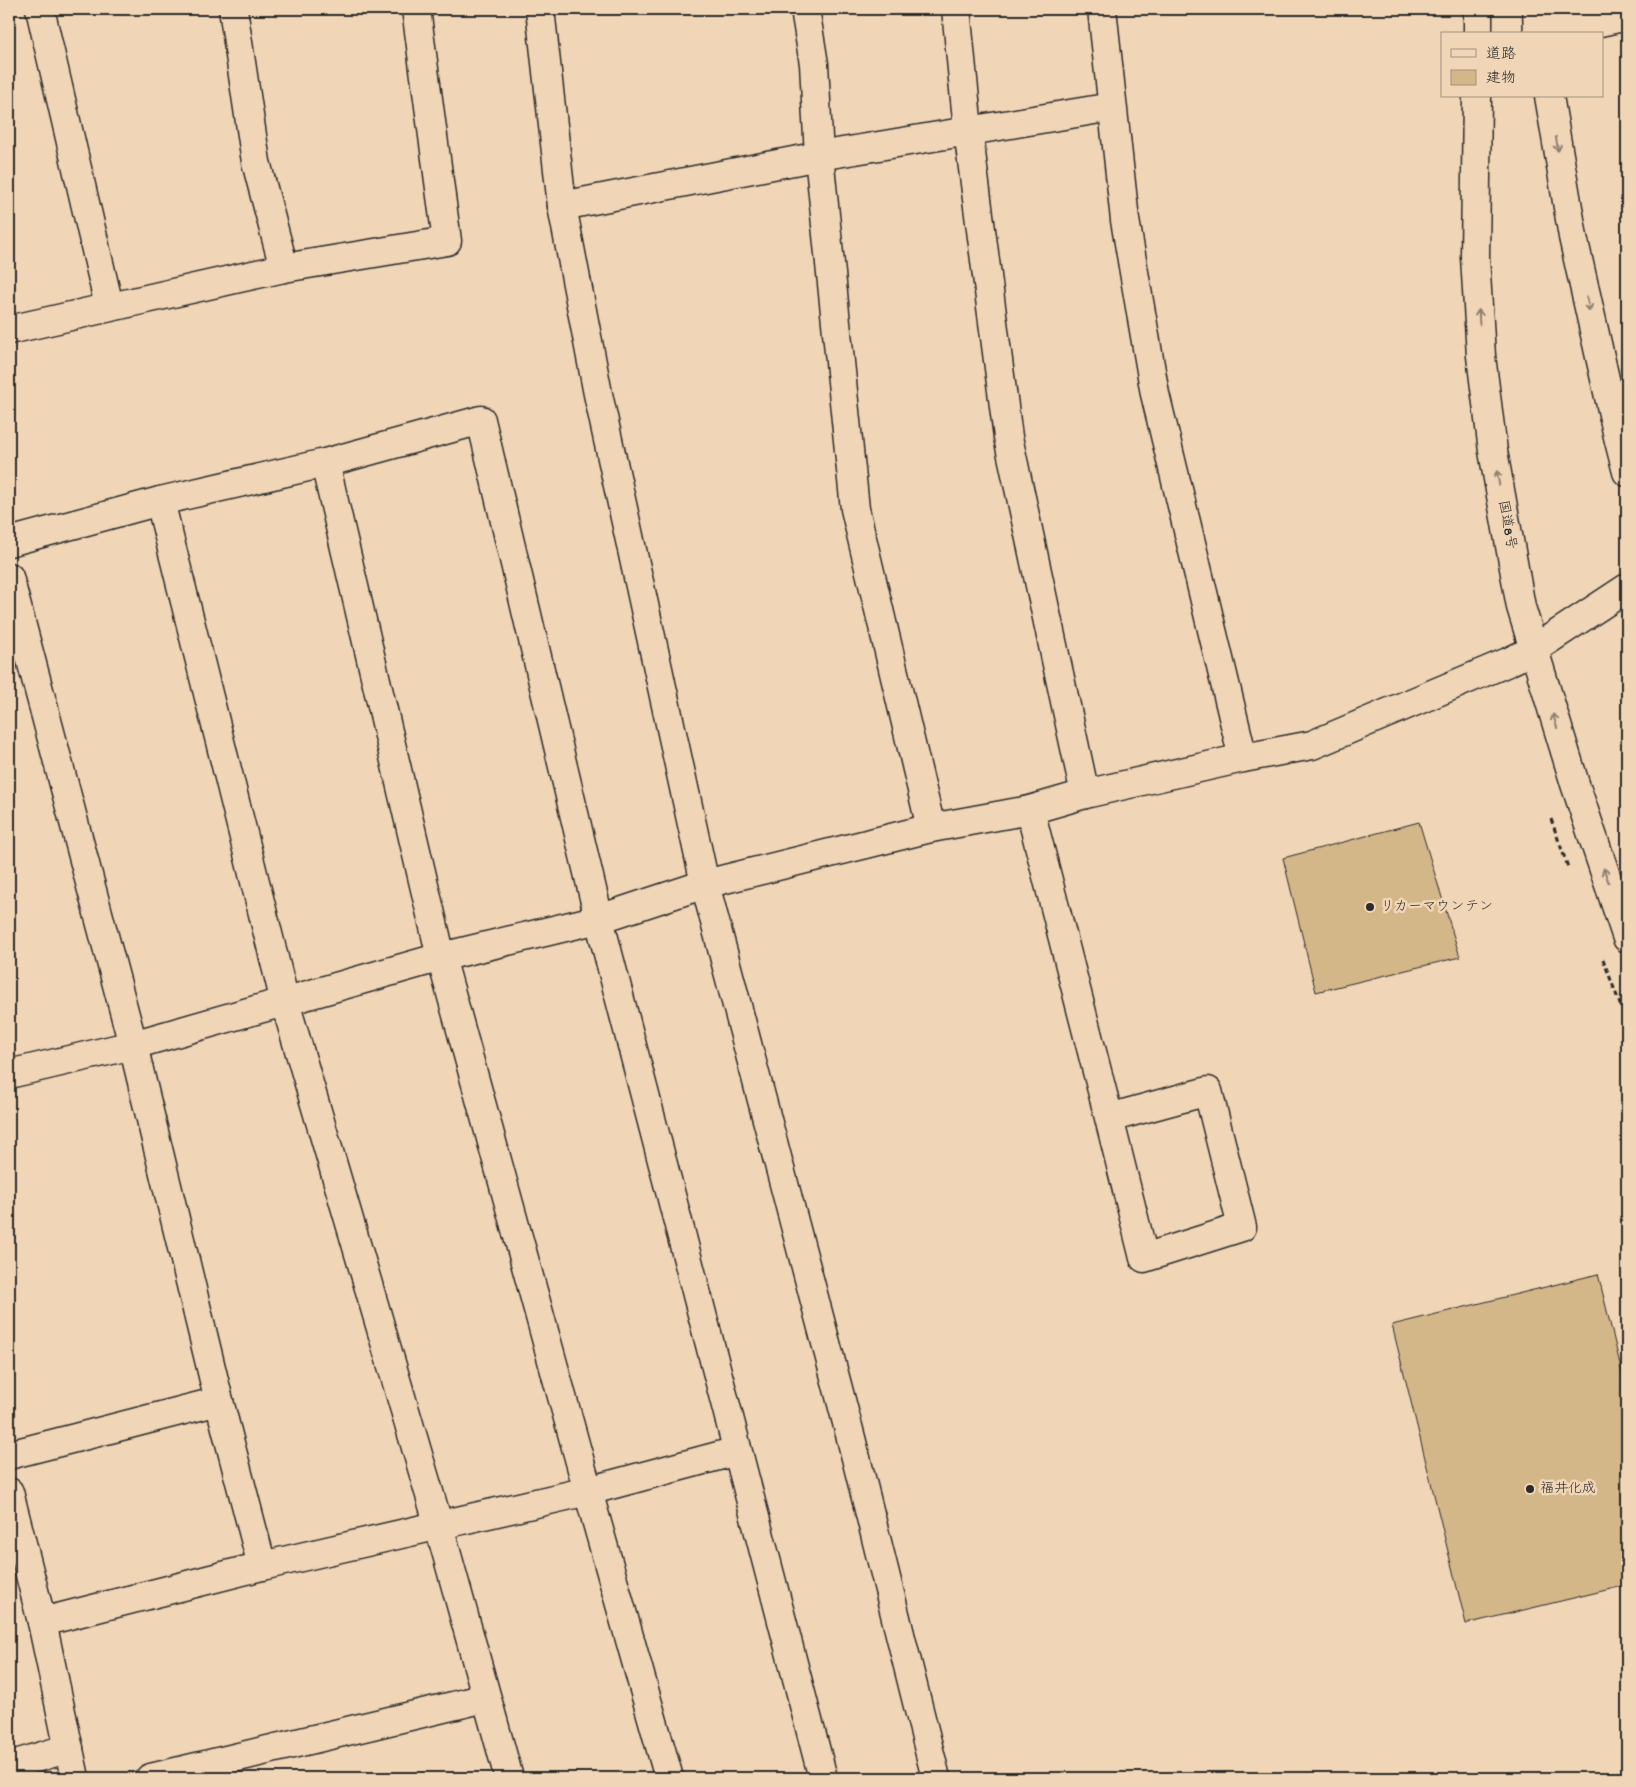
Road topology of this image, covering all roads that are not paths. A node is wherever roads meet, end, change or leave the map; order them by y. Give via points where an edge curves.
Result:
1 (40, 9) edge
2 (233, 9) edge
3 (416, 9) edge
4 (540, 9) edge
5 (805, 9) edge
6 (956, 9) edge
7 (1102, 9) edge
8 (1478, 9) edge
9 (1627, 16) edge
10 (1538, 25) edge
11 (1478, 32) edge
12 (1477, 98) edge
13 (1549, 98) edge
14 (1112, 106) junction
15 (968, 130) junction
16 (819, 156) junction
17 (562, 206) junction
18 (284, 268) junction
19 (109, 306) junction
20 (9, 330) edge
21 (324, 462) junction
22 (1627, 472) edge
23 (160, 501) junction
24 (9, 542) edge
25 (9, 577) edge
26 (1627, 588) edge
27 (1533, 650) junction
28 (1243, 758) junction
29 (1085, 794) junction
30 (1030, 810) junction
31 (931, 828) junction
32 (705, 884) junction
33 (599, 919) junction
34 (1627, 938) edge
35 (441, 957) junction
36 (285, 1002) junction
37 (133, 1045) junction
38 (9, 1074) edge
39 (1109, 1118) junction
40 (219, 1401) junction
41 (737, 1451) junction
42 (9, 1455) edge
43 (588, 1491) junction
44 (9, 1492) edge
45 (439, 1526) junction
46 (262, 1566) junction
47 (42, 1622) junction
48 (486, 1698) junction
49 (69, 1748) junction
50 (9, 1766) edge
51 (75, 1778) edge
52 (150, 1778) edge
53 (509, 1778) edge
54 (669, 1778) edge
55 (823, 1778) edge
56 (936, 1778) edge

1 - 19 main road
2 - 18 main road via 256,162
3 - 18 main road via 447,241
4 - 17 main road
5 - 16 main road via 814,64
6 - 15 main road
7 - 14 main road
8 - 11 main road
9 - 10 main road via 1568,29
27 -> 12 main road, 国道8号 via 1521,607 1493,451 1481,356 1475,257
13 -> 22 main road via 1573,236
14 - 15 main road
14 - 28 main road via 1125,220 1155,394
15 - 16 main road
15 - 29 main road via 1008,437
16 - 17 main road
16 - 31 main road via 855,509
17 - 32 main road via 598,394
18 - 19 main road
19 - 20 main road
21 - 23 main road
21 - 33 main road via 481,420
21 - 35 main road
23 - 24 main road
23 - 36 main road
25 - 37 main road
26 - 27 main road
27 - 28 main road via 1312,744
34 -> 27 main road, 国道8号
28 - 29 main road
29 - 30 main road
30 - 31 main road
30 - 39 main road
31 - 32 main road
32 - 33 main road
32 - 56 main road via 851,1438
33 - 35 main road
33 - 41 main road
35 - 36 main road
35 - 43 main road
36 - 37 main road
36 - 45 main road
37 - 38 main road
37 - 40 main road
39 - 39 main road via 1144,1258 1242,1227 1208,1091
40 - 42 main road
40 - 46 main road
41 - 43 main road
41 - 55 main road
43 - 45 main road
43 - 54 main road
44 - 47 main road
45 - 46 main road
45 - 48 main road
46 - 47 main road
47 - 49 main road
48 - 52 main road
48 - 53 main road
49 - 50 main road
49 - 51 main road

